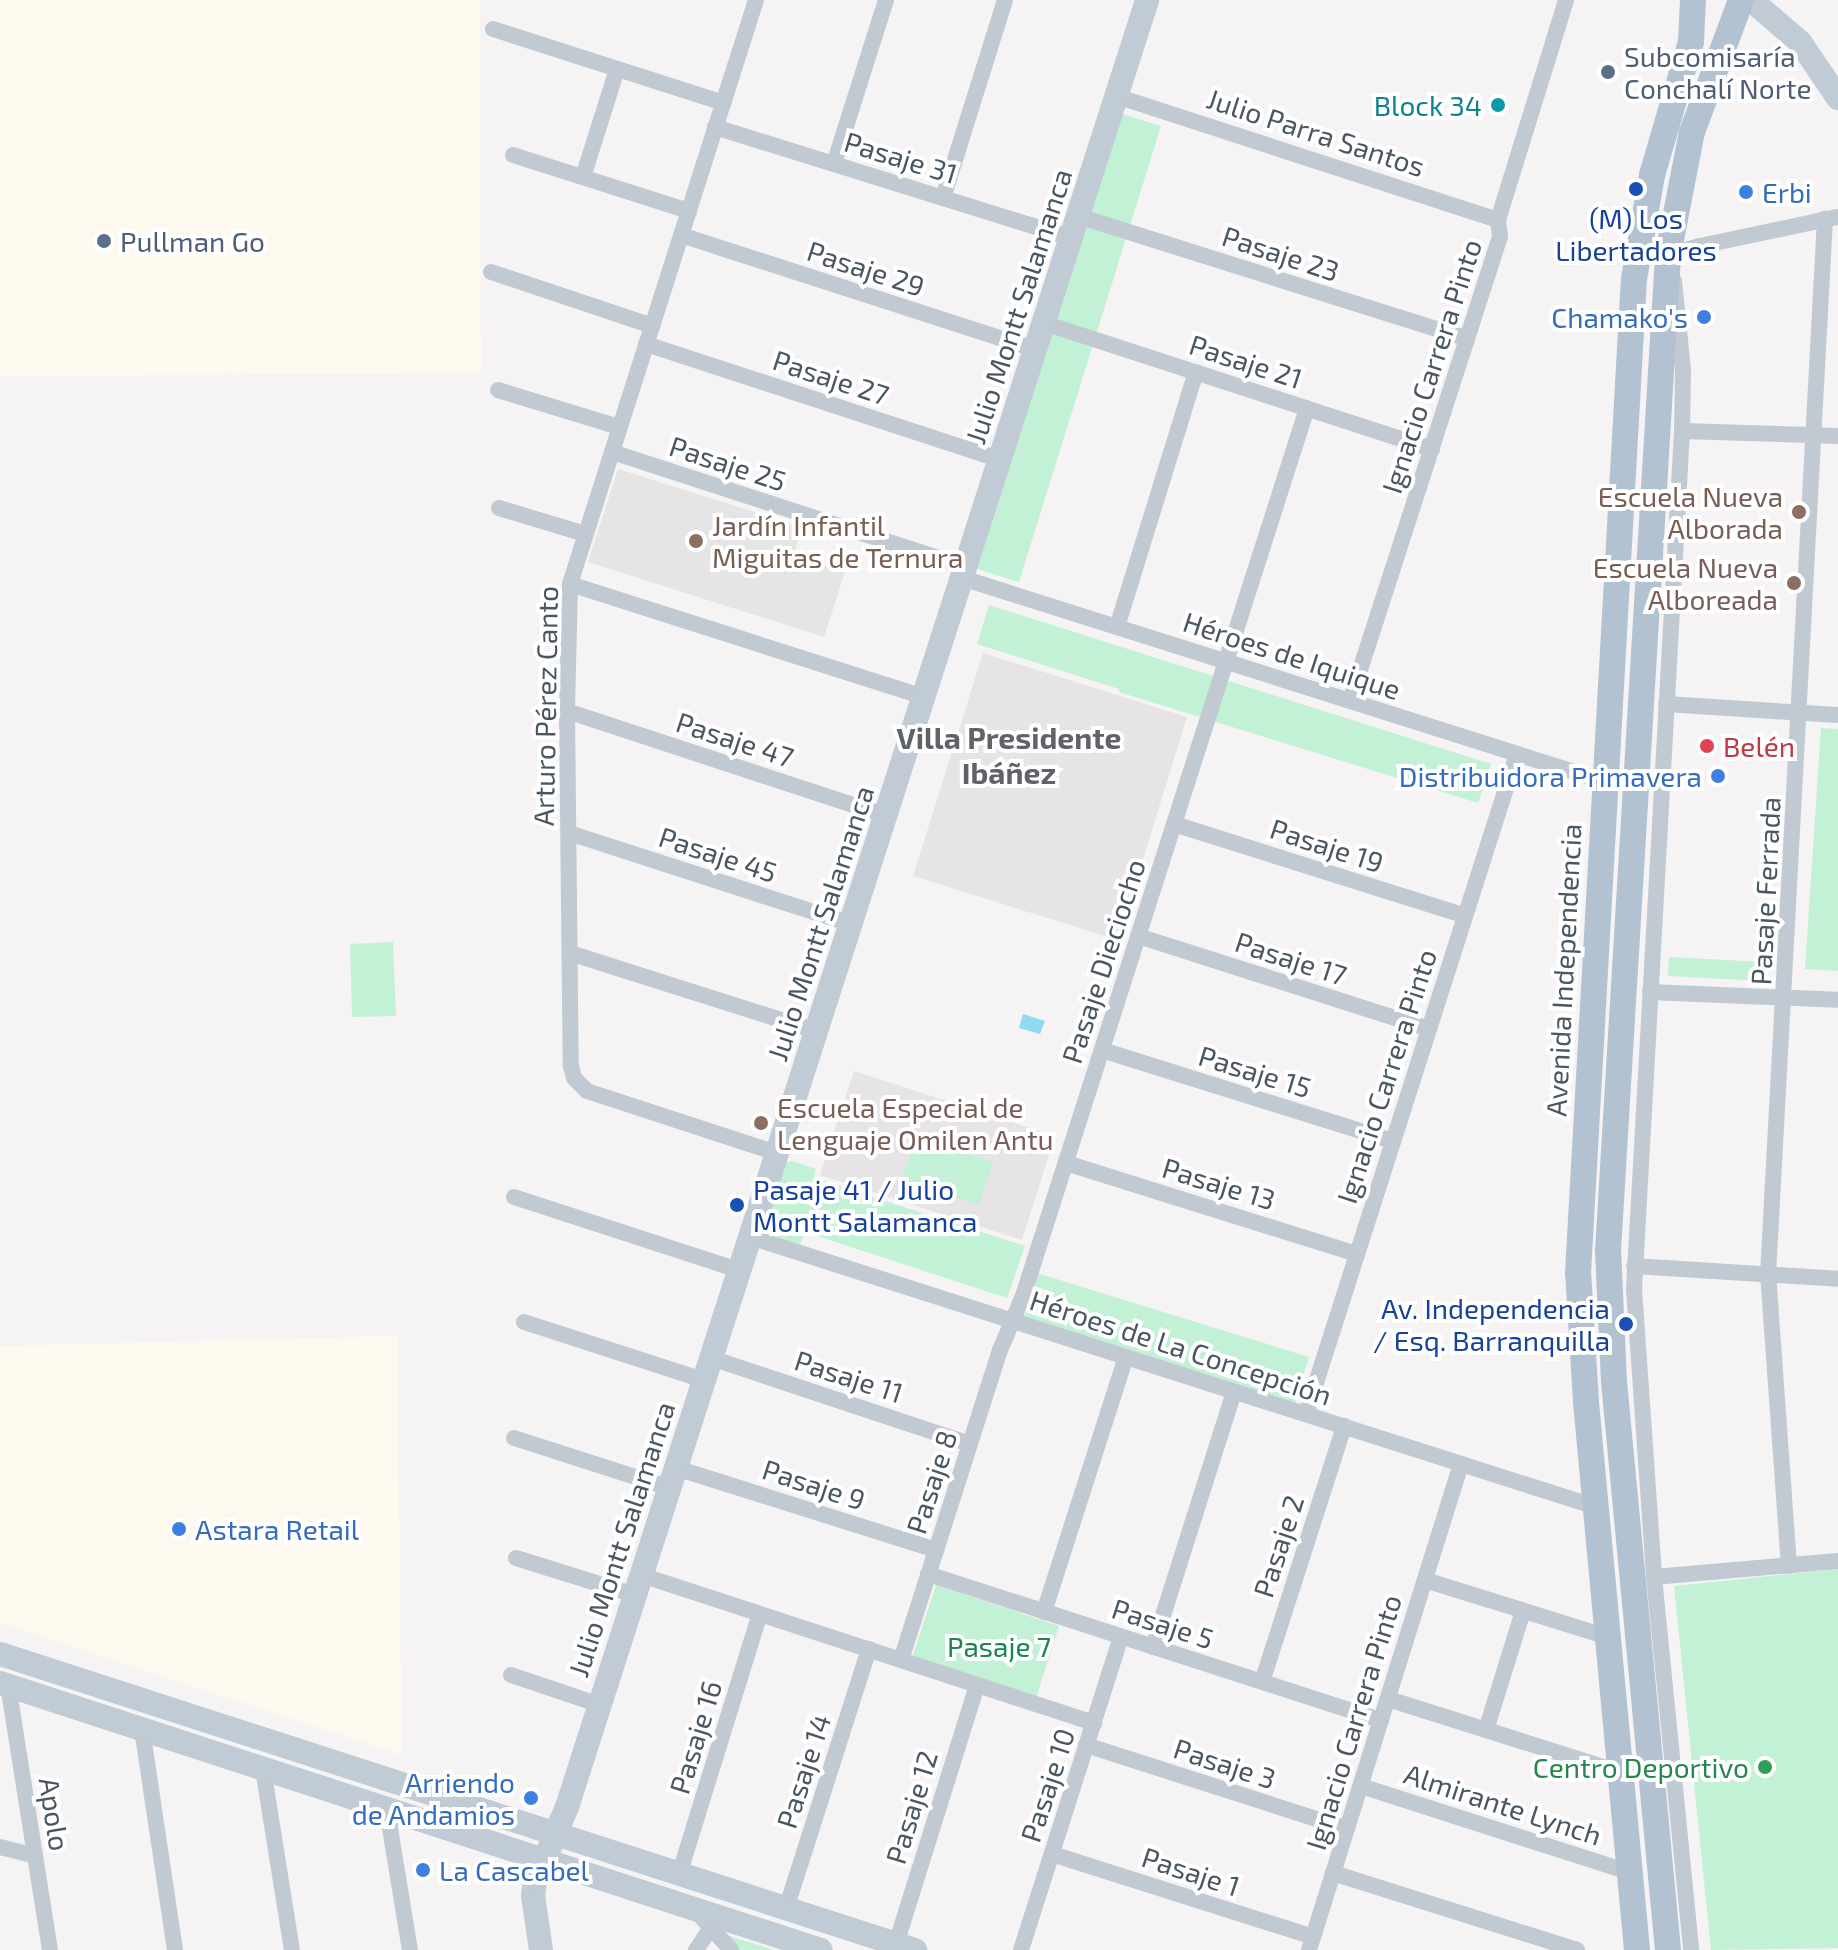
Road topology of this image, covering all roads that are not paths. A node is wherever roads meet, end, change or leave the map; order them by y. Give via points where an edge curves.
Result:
1 (756, 0) edge
2 (886, 0) edge
3 (1005, 0) edge
4 (1147, 0) edge
5 (1566, 0) edge
6 (1693, 0) edge
7 (1741, 0) edge
8 (1751, 0) edge
9 (493, 29) dead end
10 (617, 69) junction
11 (1116, 96) junction
12 (1838, 98) edge
13 (723, 103) junction
14 (715, 127) junction
15 (513, 155) dead end
16 (834, 164) junction
17 (583, 177) junction
18 (943, 198) junction
19 (689, 211) junction
20 (1832, 218) edge
21 (1498, 220) junction
22 (1074, 227) junction
23 (681, 235) junction
24 (1668, 255) junction
25 (491, 272) dead end
26 (1044, 323) junction
27 (652, 326) junction
28 (1467, 339) junction
29 (646, 344) junction
30 (1035, 349) junction
31 (1196, 372) junction
32 (498, 390) dead end
33 (1307, 408) junction
34 (619, 427) junction
35 (1682, 431) junction
36 (1816, 434) junction
37 (1838, 436) edge
38 (1432, 449) junction
39 (612, 452) junction
40 (1000, 460) junction
41 (499, 508) dead end
42 (585, 534) junction
43 (964, 572) junction
44 (570, 584) junction
45 (1117, 627) junction
46 (1226, 662) junction
47 (924, 697) junction
48 (1350, 701) junction
49 (1666, 704) junction
50 (567, 711) junction
51 (1801, 713) junction
52 (1838, 715) edge
53 (1517, 754) junction
54 (1606, 782) junction
55 (886, 816) junction
56 (1174, 824) junction
57 (569, 833) junction
58 (1465, 916) junction
59 (851, 924) junction
60 (1138, 936) junction
61 (570, 953) junction
62 (1650, 992) junction
63 (1785, 998) junction
64 (1838, 1000) edge
65 (1429, 1029) junction
66 (816, 1031) junction
67 (1102, 1050) junction
68 (1393, 1141) junction
69 (777, 1153) junction
70 (1066, 1163) junction
71 (514, 1197) dead end
72 (750, 1237) junction
73 (1357, 1254) junction
74 (1634, 1266) junction
75 (739, 1270) junction
76 (1768, 1275) junction
77 (1838, 1279) edge
78 (1013, 1321) junction
79 (524, 1322) dead end
80 (1126, 1357) junction
81 (708, 1369) junction
82 (1234, 1392) junction
83 (1306, 1414) junction
84 (1344, 1426) junction
85 (514, 1438) dead end
86 (970, 1444) junction
87 (1461, 1464) junction
88 (673, 1478) junction
89 (1596, 1507) junction
90 (936, 1550) junction
91 (516, 1558) dead end
92 (1838, 1561) edge
93 (1789, 1566) junction
94 (928, 1574) junction
95 (1654, 1577) junction
96 (1425, 1580) junction
97 (638, 1585) junction
98 (1523, 1611) junction
99 (1044, 1612) junction
100 (760, 1614) junction
101 (1121, 1637) junction
102 (1608, 1637) junction
103 (1153, 1647) junction
104 (869, 1649) junction
105 (0, 1654) edge
106 (901, 1660) junction
107 (511, 1675) dead end
108 (1262, 1682) junction
109 (4, 1684) edge
110 (977, 1685) junction
111 (1388, 1699) junction
112 (591, 1702) junction
113 (1381, 1720) junction
114 (1094, 1723) junction
115 (142, 1729) junction
116 (1486, 1730) junction
117 (1086, 1745) junction
118 (263, 1769) junction
119 (1619, 1772) junction
120 (1361, 1786) junction
121 (387, 1810) junction
122 (1347, 1829) junction
123 (557, 1835) junction
124 (0, 1847) edge
125 (1052, 1854) junction
126 (35, 1856) junction
127 (544, 1861) junction
128 (1629, 1872) junction
129 (1333, 1873) junction
130 (679, 1875) junction
131 (786, 1909) junction
132 (703, 1919) junction
133 (1311, 1944) edge
134 (905, 1947) edge
135 (50, 1950) edge
136 (175, 1950) edge
137 (292, 1950) edge
138 (410, 1950) edge
139 (541, 1950) edge
140 (696, 1950) edge
141 (731, 1950) edge
142 (821, 1950) edge
143 (1021, 1950) edge
144 (1577, 1950) edge
145 (1637, 1950) edge
146 (1668, 1950) edge
147 (1691, 1950) edge

1 - 13 street, Arturo Pérez Canto
2 - 16 street
3 - 18 street
4 - 11 street, Julio Montt Salamanca
5 - 21 street, Ignacio Carrera Pinto
6 - 54 main road, Avenida Independencia via 1691,42 1649,186 1634,279
7 - 24 main road via 1692,132
8 - 12 street via 1800,42
9 - 10 street
10 - 13 street
10 - 17 street
11 - 21 street, Julio Parra Santos
11 - 22 street, Julio Montt Salamanca
13 - 14 street, Arturo Pérez Canto
14 - 16 street, Pasaje 31
14 - 19 street, Arturo Pérez Canto
15 - 17 street
16 - 18 street, Pasaje 31
17 - 19 street
18 - 22 street, Pasaje 31
19 - 23 street, Arturo Pérez Canto
20 - 24 street
20 - 36 street, Pasaje Ferrada
21 - 28 street, Ignacio Carrera Pinto via 1502,232
22 - 26 street, Julio Montt Salamanca
22 - 28 street, Pasaje 23
23 - 27 street, Arturo Pérez Canto
23 - 30 street, Pasaje 29
24 - 35 street via 1680,317
24 - 146 main road via 1608,1262 1614,1382
25 - 27 street
26 - 30 street, Julio Montt Salamanca
26 - 31 street, Pasaje 21
27 - 29 street, Arturo Pérez Canto
28 - 38 street, Ignacio Carrera Pinto
29 - 34 street, Arturo Pérez Canto
29 - 40 street, Pasaje 27
30 - 40 street, Julio Montt Salamanca
31 - 33 street, Pasaje 21
31 - 45 street
32 - 34 street
33 - 38 street, Pasaje 21
33 - 46 street, Pasaje Dieciocho
34 - 39 street, Arturo Pérez Canto
35 - 36 street
35 - 49 street
36 - 37 street
36 - 51 street, Pasaje Ferrada
38 - 48 street, Ignacio Carrera Pinto
39 - 42 street, Arturo Pérez Canto
39 - 43 street, Pasaje 25
40 - 43 street, Julio Montt Salamanca
41 - 42 street
42 - 44 street, Arturo Pérez Canto
43 - 45 street, Héroes de Iquique
43 - 47 street, Julio Montt Salamanca
44 - 47 street
44 - 50 street, Arturo Pérez Canto
45 - 46 street, Héroes de Iquique
46 - 48 street, Héroes de Iquique
46 - 56 street, Pasaje Dieciocho
47 - 55 street, Julio Montt Salamanca
48 - 53 street, Héroes de Iquique
49 - 51 street
49 - 62 street
50 - 55 street, Pasaje 47
50 - 57 street, Arturo Pérez Canto
51 - 52 street
51 - 63 street, Pasaje Ferrada
53 - 54 street, Héroes de Iquique
53 - 58 street, Ignacio Carrera Pinto
54 - 89 main road, Avenida Independencia via 1578,1273
55 - 59 street, Julio Montt Salamanca
56 - 58 street, Pasaje 19
56 - 60 street, Pasaje Dieciocho
57 - 59 street, Pasaje 45
57 - 61 street, Arturo Pérez Canto
58 - 65 street, Ignacio Carrera Pinto
59 - 66 street, Julio Montt Salamanca
60 - 65 street, Pasaje 17
60 - 67 street, Pasaje Dieciocho
61 - 66 street
61 - 69 street, Arturo Pérez Canto via 571,1066 582,1088
62 - 63 street
62 - 74 street
63 - 64 street
63 - 76 street, Pasaje Ferrada
65 - 68 street, Ignacio Carrera Pinto
66 - 69 street, Julio Montt Salamanca
67 - 68 street, Pasaje 15
67 - 70 street, Pasaje Dieciocho
68 - 73 street, Ignacio Carrera Pinto
69 - 72 street, Julio Montt Salamanca
70 - 73 street, Pasaje 13
70 - 78 street, Pasaje Dieciocho
71 - 75 street
72 - 75 street, Julio Montt Salamanca
72 - 78 street, Héroes de La Concepción
73 - 83 street, Ignacio Carrera Pinto
74 - 76 street
74 - 95 street
75 - 81 street, Julio Montt Salamanca
76 - 77 street
76 - 93 street, Pasaje Ferrada
78 - 80 street, Héroes de La Concepción
78 - 86 street, Pasaje 8
79 - 81 street, Pasaje 11
80 - 82 street, Héroes de La Concepción
80 - 99 street
81 - 86 street, Pasaje 11
81 - 88 street, Julio Montt Salamanca
82 - 83 street, Héroes de La Concepción
82 - 103 street
83 - 84 street, Héroes de La Concepción
84 - 87 street, Héroes de La Concepción
84 - 108 street, Pasaje 2
85 - 88 street, Pasaje 9
86 - 90 street, Pasaje 8
87 - 89 street, Héroes de La Concepción
87 - 96 street, Ignacio Carrera Pinto
88 - 90 street, Pasaje 9
88 - 97 street, Julio Montt Salamanca
89 - 102 main road, Avenida Independencia
90 - 94 street, Pasaje 8
91 - 97 street
92 - 93 street
93 - 95 street
94 - 99 street, Pasaje 5
94 - 106 street, Pasaje 8
95 - 147 street
96 - 98 street
96 - 111 street, Ignacio Carrera Pinto
97 - 100 street
97 - 112 street, Julio Montt Salamanca
98 - 102 street
98 - 116 street
99 - 101 street, Pasaje 5
100 - 104 street
100 - 130 street, Pasaje 16
101 - 103 street, Pasaje 5
101 - 114 street, Pasaje 10
102 - 119 main road, Avenida Independencia
103 - 108 street, Pasaje 5
104 - 106 street
104 - 131 street, Pasaje 14
105 - 123 street
106 - 110 street
107 - 112 street
108 - 113 street, Pasaje 5
109 - 115 street
109 - 126 street, Apolo
110 - 114 street
110 - 134 street, Pasaje 12
111 - 113 street, Ignacio Carrera Pinto
111 - 116 street
112 - 123 street, Julio Montt Salamanca
113 - 120 street, Ignacio Carrera Pinto
114 - 117 street, Pasaje 10
115 - 118 street
115 - 136 street
116 - 119 street
117 - 122 street, Pasaje 3
117 - 125 street, Pasaje 10
118 - 121 street
118 - 137 street
119 - 128 main road, Avenida Independencia
120 - 122 street, Ignacio Carrera Pinto
120 - 128 street, Almirante Lynch
121 - 127 street
121 - 138 street
122 - 129 street, Ignacio Carrera Pinto
123 - 127 street, Julio Montt Salamanca
123 - 130 street
124 - 126 street
125 - 133 street, Pasaje 1
125 - 143 street, Pasaje 10
126 - 135 street, Apolo
127 - 132 street
127 - 139 street, Julio Montt Salamanca via 533,1890
128 - 145 main road, Avenida Independencia
129 - 133 street, Ignacio Carrera Pinto
129 - 144 street
130 - 131 street
131 - 134 street
132 - 140 street
132 - 141 street
132 - 142 street

